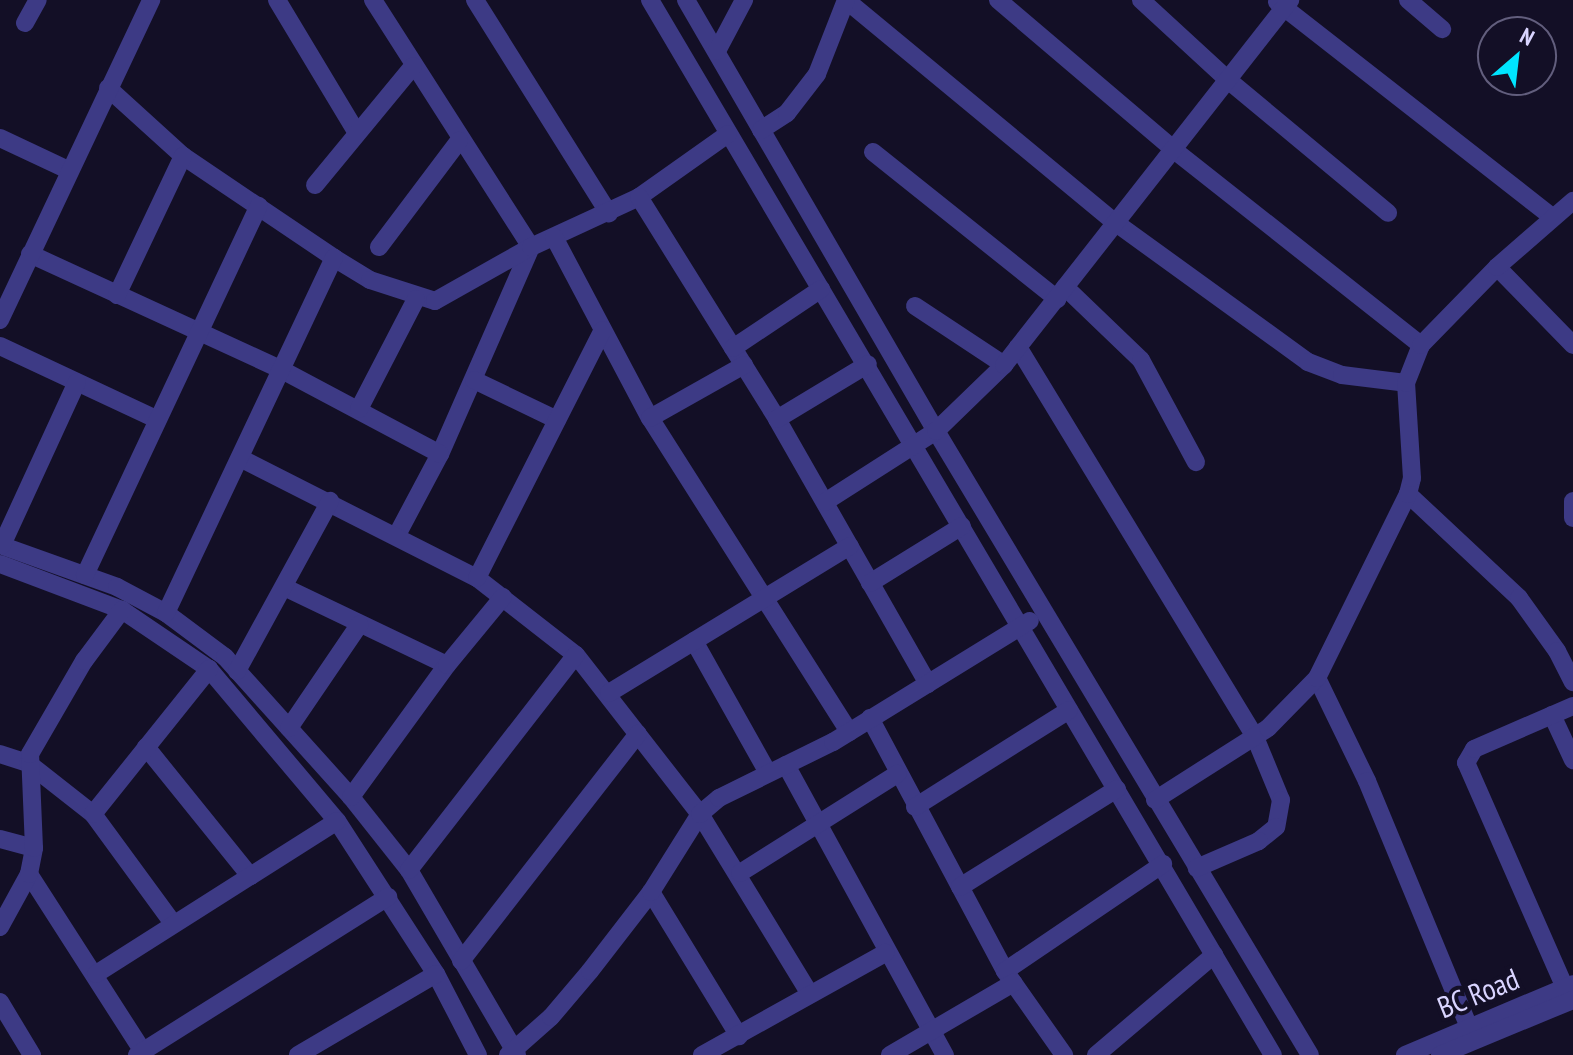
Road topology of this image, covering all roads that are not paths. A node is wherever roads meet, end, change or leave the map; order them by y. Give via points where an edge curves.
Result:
1 (38, 0) edge
2 (151, 0) edge
3 (277, 0) edge
4 (373, 0) edge
5 (475, 0) edge
6 (650, 0) edge
7 (686, 0) edge
8 (744, 0) edge
9 (846, 0) edge
10 (998, 0) edge
11 (1141, 0) edge
12 (1408, 0) edge
13 (1283, 3) edge
14 (25, 23) dead end
15 (1442, 29) dead end
16 (717, 51) junction
17 (413, 66) junction
18 (1228, 80) junction
19 (110, 83) junction
20 (761, 130) junction
21 (357, 133) junction
22 (728, 134) junction
23 (0, 138) edge
24 (459, 141) junction
25 (1174, 150) junction
26 (873, 152) dead end
27 (183, 156) junction
28 (68, 170) junction
29 (315, 185) dead end
30 (639, 197) junction
31 (1573, 201) edge
32 (259, 206) junction
33 (1388, 213) dead end
34 (609, 214) junction
35 (1553, 218) junction
36 (1116, 223) junction
37 (554, 237) junction
38 (379, 247) dead end
39 (531, 247) junction
40 (30, 254) junction
41 (334, 258) junction
42 (1497, 267) junction
43 (821, 289) junction
44 (1061, 293) junction
45 (117, 295) junction
46 (416, 299) junction
47 (915, 306) dead end
48 (0, 320) edge
49 (199, 329) junction
50 (603, 330) junction
51 (1421, 345) junction
52 (1573, 345) edge
53 (0, 346) edge
54 (1018, 347) junction
55 (733, 348) junction
56 (868, 364) junction
57 (744, 365) junction
58 (1004, 365) junction
59 (282, 370) junction
60 (474, 380) junction
61 (77, 382) junction
62 (1406, 383) junction
63 (359, 409) junction
64 (650, 418) junction
65 (156, 419) junction
66 (777, 419) junction
67 (557, 420) junction
68 (936, 431) junction
69 (915, 445) junction
70 (440, 454) junction
71 (240, 458) junction
72 (1196, 462) dead end
73 (1408, 494) junction
74 (330, 501) junction
75 (1573, 501) edge
76 (825, 502) junction
77 (1573, 518) edge
78 (962, 526) junction
79 (397, 535) junction
80 (850, 546) junction
81 (1, 551) edge
82 (85, 575) junction
83 (477, 578) junction
84 (870, 583) junction
85 (286, 588) junction
86 (503, 597) junction
87 (767, 597) junction
88 (122, 610) junction
89 (166, 613) junction
90 (1046, 616) junction
91 (1020, 624) junction
92 (359, 625) junction
93 (694, 641) junction
94 (576, 655) junction
95 (447, 665) junction
96 (209, 669) junction
97 (237, 671) junction
98 (1317, 678) junction
99 (1573, 682) edge
100 (928, 684) junction
101 (609, 693) junction
102 (1573, 706) edge
103 (1069, 710) junction
104 (1552, 715) junction
105 (870, 718) junction
106 (289, 728) junction
107 (849, 732) junction
108 (638, 734) junction
109 (1255, 737) junction
110 (146, 747) junction
111 (0, 754) edge
112 (1573, 760) edge
113 (28, 763) junction
114 (786, 765) junction
115 (768, 773) junction
116 (897, 774) junction
117 (1117, 789) junction
118 (351, 797) junction
119 (1155, 800) junction
120 (915, 807) junction
121 (93, 814) junction
122 (700, 814) junction
123 (337, 821) junction
124 (819, 826) junction
125 (0, 839) edge
126 (34, 848) junction
127 (1163, 864) junction
128 (1197, 868) junction
129 (409, 870) junction
130 (740, 873) junction
131 (29, 874) junction
132 (250, 876) junction
133 (960, 887) junction
134 (651, 892) junction
135 (388, 897) junction
136 (172, 922) junction
137 (0, 927) edge
138 (885, 953) junction
139 (1214, 955) junction
140 (461, 961) junction
141 (96, 974) junction
142 (436, 974) junction
143 (1009, 977) junction
144 (1570, 990) edge
145 (810, 994) junction
146 (0, 1002) edge
147 (1469, 1027) junction
148 (930, 1032) junction
149 (739, 1036) junction
150 (513, 1053) edge
151 (142, 1054) edge
152 (32, 1055) edge
153 (298, 1055) edge
154 (478, 1055) edge
155 (702, 1055) edge
156 (890, 1055) edge
157 (945, 1055) edge
158 (1064, 1055) edge
159 (1096, 1055) edge
160 (1273, 1055) edge
161 (1310, 1055) edge
162 (1405, 1055) edge
163 (1440, 1055) edge

1 - 14 street
2 - 19 street
3 - 21 street
4 - 17 street
5 - 34 street
6 - 22 street
7 - 16 street
8 - 16 street
9 - 20 street via 817,74 787,113
9 - 36 street
10 - 25 street
11 - 18 street
12 - 15 street
13 - 18 street
13 - 35 street
16 - 20 street
17 - 21 street
17 - 24 street
18 - 25 street
18 - 33 street
19 - 27 street
19 - 28 street
20 - 68 street
21 - 29 street
22 - 30 street
22 - 43 street
23 - 28 street
24 - 38 street
24 - 39 street
25 - 36 street
25 - 51 street
26 - 44 street
27 - 32 street
27 - 45 street
28 - 40 street
30 - 34 street
30 - 55 street
31 - 35 street
32 - 41 street
32 - 49 street
34 - 37 street
35 - 42 street
36 - 44 street
36 - 62 street via 1308,362 1342,375
37 - 39 street
37 - 50 street
39 - 46 street via 454,294 435,301
39 - 60 street
40 - 45 street
40 - 48 street
41 - 46 street
41 - 59 street
42 - 51 street
42 - 52 street
43 - 55 street
43 - 56 street
44 - 54 street
44 - 72 street via 1141,360
45 - 49 street
46 - 63 street
47 - 58 street
49 - 59 street
49 - 65 street
50 - 64 street
50 - 67 street
51 - 62 street
53 - 61 street
54 - 58 street
54 - 109 street
55 - 57 street
56 - 66 street
56 - 69 street
57 - 64 street
57 - 66 street
58 - 68 street
59 - 63 street
59 - 71 street
60 - 67 street
60 - 70 street
61 - 65 street
61 - 81 street
62 - 73 street via 1412,478
63 - 70 street
64 - 87 street
65 - 82 street
66 - 76 street
67 - 83 street
68 - 69 street
68 - 90 street
69 - 76 street
69 - 78 street
70 - 79 street
71 - 74 street
71 - 89 street
73 - 98 street
73 - 99 street via 1519,598
74 - 79 street
74 - 85 street
75 - 77 street
76 - 80 street
78 - 84 street
78 - 91 street
79 - 83 street
80 - 84 street
80 - 87 street
81 - 82 street
81 - 88 street
82 - 89 street
83 - 86 street
84 - 100 street
85 - 92 street
85 - 97 street
86 - 94 street
86 - 95 street
87 - 93 street
87 - 107 street
88 - 96 street
88 - 113 street via 39,731
89 - 97 street
90 - 91 street
90 - 119 street
91 - 100 street
91 - 103 street
92 - 95 street
92 - 106 street
93 - 101 street
93 - 115 street
94 - 101 street
94 - 129 street
95 - 118 street
96 - 110 street
96 - 123 street
97 - 106 street
98 - 109 street via 1292,708
98 - 147 street via 1367,781
100 - 105 street
101 - 108 street
102 - 104 street
103 - 117 street
103 - 120 street
104 - 112 street
104 - 144 street via 1474,749 1466,763
105 - 107 street
105 - 116 street
106 - 118 street
107 - 114 street
108 - 122 street
108 - 140 street
109 - 119 street
109 - 128 street via 1281,800 1281,817 1259,841
110 - 121 street
110 - 132 street
111 - 113 street
113 - 121 street
113 - 126 street
114 - 115 street
114 - 124 street
115 - 122 street
116 - 120 street
116 - 124 street
117 - 127 street
117 - 133 street
118 - 129 street
119 - 128 street
120 - 133 street
121 - 136 street
122 - 130 street
122 - 134 street
123 - 132 street
123 - 135 street
124 - 130 street
124 - 138 street
125 - 126 street
126 - 131 street
127 - 139 street
127 - 143 street
128 - 161 street
129 - 140 street
130 - 145 street
131 - 137 street
131 - 141 street
132 - 136 street
133 - 143 street
134 - 149 street
134 - 150 street via 551,1017
135 - 142 street
135 - 151 street
136 - 141 street
138 - 145 street
138 - 148 street
139 - 159 street
139 - 160 street
140 - 150 street
141 - 151 street
142 - 153 street
142 - 154 street
143 - 148 street
143 - 158 street
144 - 147 street, BC Road
144 - 163 street, BC Road
145 - 149 street
146 - 152 street
147 - 162 street, BC Road
148 - 156 street
148 - 157 street
149 - 155 street

